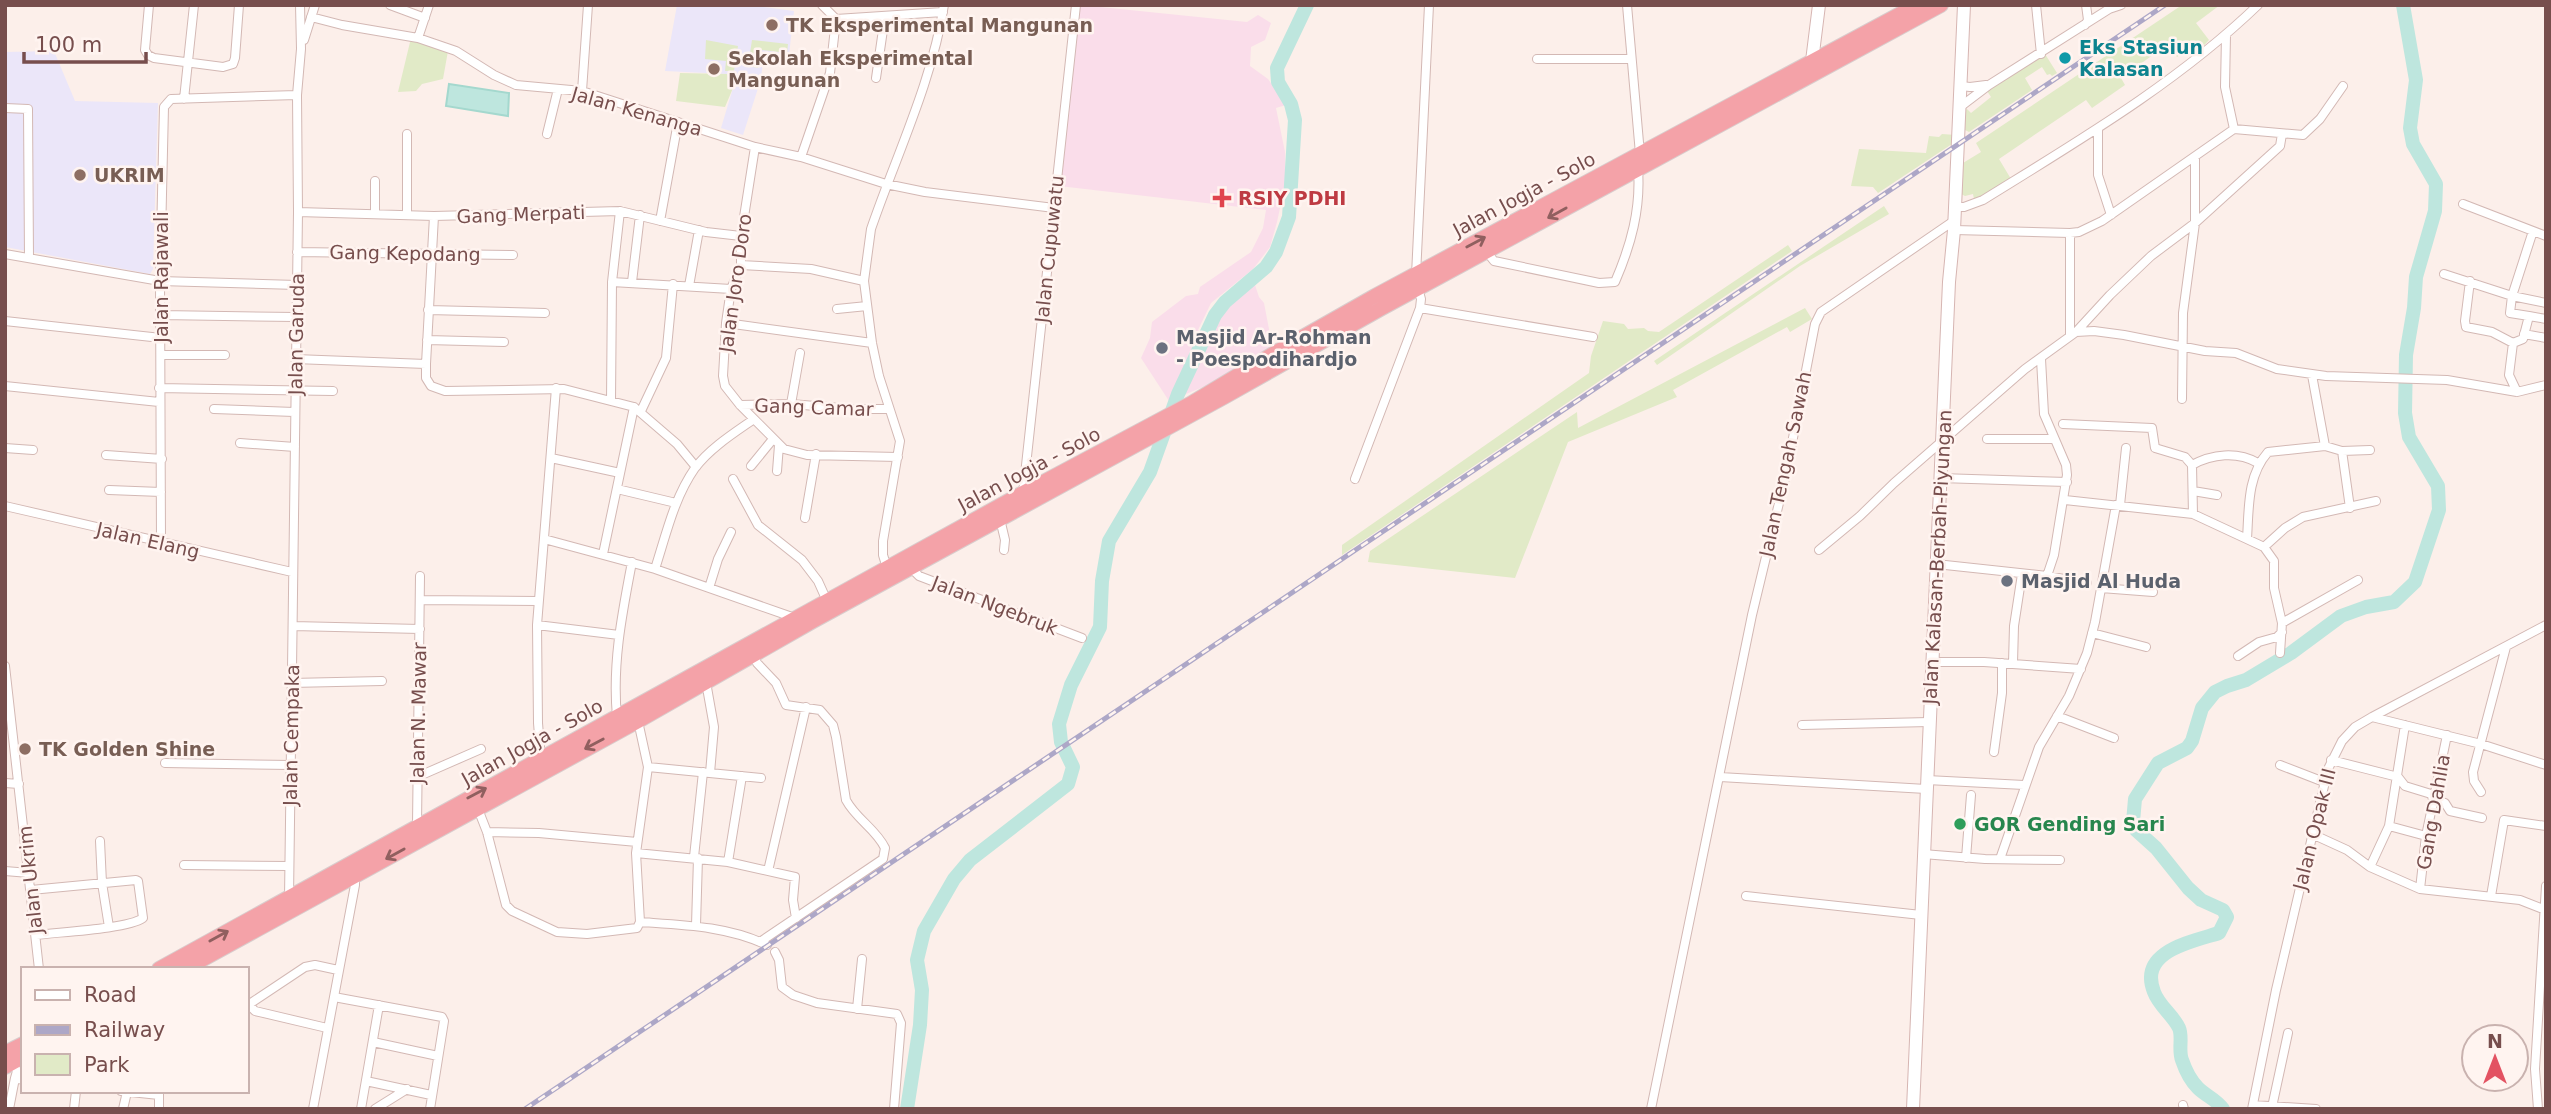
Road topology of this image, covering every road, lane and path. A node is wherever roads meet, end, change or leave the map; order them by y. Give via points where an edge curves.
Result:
1 (149, 5) edge
2 (194, 5) edge
3 (239, 5) edge
4 (300, 5) edge
5 (314, 5) edge
6 (390, 5) edge
7 (429, 5) edge
8 (588, 5) edge
9 (822, 5) edge
10 (1076, 5) edge
11 (1429, 5) edge
12 (1627, 5) edge
13 (1819, 5) edge
14 (1917, 5) edge
15 (1941, 5) edge
16 (1964, 5) edge
17 (2036, 5) edge
18 (2086, 5) edge
19 (2122, 5) edge
20 (2258, 5) edge
21 (944, 8) edge
22 (885, 16) junction
23 (311, 17) junction
24 (425, 18) junction
25 (836, 19) junction
26 (2085, 25) junction
27 (2226, 36) junction
28 (418, 38) junction
29 (301, 49) junction
30 (2041, 54) junction
31 (1537, 59) dead end
32 (1631, 60) junction
33 (187, 63) junction
34 (1815, 66) junction
35 (877, 78) dead end
36 (1989, 85) junction
37 (1961, 86) junction
38 (2343, 86) dead end
39 (558, 89) junction
40 (582, 91) junction
41 (297, 95) junction
42 (184, 99) junction
43 (1960, 107) junction
44 (5, 108) edge
45 (678, 122) junction
46 (2098, 129) junction
47 (2234, 129) junction
48 (407, 134) dead end
49 (547, 134) dead end
50 (2282, 134) junction
51 (755, 147) junction
52 (801, 157) junction
53 (2196, 157) junction
54 (1639, 161) junction
55 (376, 181) dead end
56 (886, 184) junction
57 (2463, 204) dead end
58 (1955, 207) junction
59 (1054, 208) junction
60 (620, 211) junction
61 (298, 212) junction
62 (375, 214) junction
63 (407, 215) junction
64 (640, 215) junction
65 (2111, 215) junction
66 (434, 216) junction
67 (660, 220) junction
68 (2195, 223) junction
69 (1954, 225) junction
70 (699, 230) junction
71 (2533, 231) junction
72 (2070, 233) junction
73 (741, 236) junction
74 (2546, 236) edge
75 (1486, 251) junction
76 (297, 252) junction
77 (5, 254) edge
78 (430, 254) junction
79 (513, 255) dead end
80 (29, 258) junction
81 (741, 265) junction
82 (2444, 274) dead end
83 (160, 281) junction
84 (864, 281) junction
85 (1417, 281) junction
86 (2470, 281) junction
87 (612, 282) junction
88 (632, 282) junction
89 (297, 285) junction
90 (673, 285) junction
91 (689, 286) junction
92 (732, 289) junction
93 (2512, 296) junction
94 (2546, 303) edge
95 (867, 306) junction
96 (1420, 308) junction
97 (837, 309) dead end
98 (428, 310) junction
99 (545, 313) dead end
100 (161, 315) junction
101 (2529, 316) junction
102 (296, 317) junction
103 (2546, 319) edge
104 (5, 321) edge
105 (726, 323) junction
106 (2072, 332) junction
107 (2524, 334) junction
108 (1593, 337) dead end
109 (161, 338) junction
110 (2546, 338) edge
111 (427, 340) junction
112 (504, 342) dead end
113 (872, 342) junction
114 (2513, 344) junction
115 (2183, 346) junction
116 (800, 353) dead end
117 (161, 355) junction
118 (225, 355) dead end
119 (295, 359) junction
120 (2041, 359) junction
121 (426, 364) junction
122 (2312, 375) junction
123 (2546, 385) edge
124 (5, 386) edge
125 (159, 388) junction
126 (556, 388) junction
127 (294, 390) junction
128 (333, 391) dead end
129 (2517, 392) junction
130 (2182, 399) dead end
131 (611, 401) junction
132 (159, 402) junction
133 (791, 404) junction
134 (740, 405) junction
135 (214, 409) dead end
136 (637, 409) junction
137 (888, 409) junction
138 (1188, 411) junction
139 (294, 412) junction
140 (754, 419) junction
141 (2063, 424) dead end
142 (1987, 439) dead end
143 (2054, 439) junction
144 (776, 442) junction
145 (240, 443) dead end
146 (1942, 444) junction
147 (2325, 446) junction
148 (295, 447) junction
149 (5, 448) edge
150 (2126, 448) dead end
151 (33, 450) dead end
152 (2370, 450) dead end
153 (2342, 451) junction
154 (816, 454) junction
155 (106, 455) dead end
156 (898, 457) junction
157 (551, 458) junction
158 (162, 459) junction
159 (2258, 463) junction
160 (2192, 465) junction
161 (751, 466) dead end
162 (696, 467) junction
163 (777, 471) dead end
164 (620, 473) junction
165 (1940, 478) junction
166 (733, 479) dead end
167 (1355, 479) dead end
168 (2067, 482) junction
169 (617, 489) junction
170 (109, 490) dead end
171 (2193, 491) junction
172 (162, 492) junction
173 (1023, 493) junction
174 (2217, 495) dead end
175 (2064, 500) junction
176 (2376, 501) dead end
177 (676, 503) junction
178 (2118, 505) junction
179 (5, 506) edge
180 (2350, 508) junction
181 (2193, 514) junction
182 (804, 518) dead end
183 (1000, 519) junction
184 (731, 532) dead end
185 (965, 532) junction
186 (544, 539) junction
187 (2247, 539) junction
188 (161, 542) junction
189 (2264, 547) junction
190 (1004, 550) dead end
191 (1819, 550) dead end
192 (603, 554) junction
193 (632, 562) junction
194 (1936, 564) junction
195 (887, 568) junction
196 (911, 568) junction
197 (655, 569) junction
198 (292, 572) junction
199 (2022, 574) junction
200 (420, 576) dead end
201 (2047, 576) junction
202 (2358, 580) dead end
203 (2087, 583) dead end
204 (709, 588) junction
205 (2101, 588) junction
206 (2153, 592) dead end
207 (420, 600) junction
208 (538, 601) junction
209 (827, 601) junction
210 (796, 618) junction
211 (537, 625) junction
212 (2546, 625) edge
213 (293, 626) junction
214 (2282, 627) junction
215 (420, 629) junction
216 (2092, 633) junction
217 (619, 635) junction
218 (1082, 638) dead end
219 (2146, 647) dead end
220 (2506, 647) junction
221 (2280, 653) dead end
222 (754, 656) junction
223 (2238, 656) dead end
224 (1932, 662) junction
225 (2003, 663) junction
226 (2013, 663) junction
227 (5, 666) edge
228 (2081, 669) junction
229 (382, 681) dead end
230 (706, 682) junction
231 (292, 683) junction
232 (806, 708) junction
233 (2057, 716) junction
234 (617, 717) junction
235 (2372, 717) junction
236 (638, 721) junction
237 (1929, 722) junction
238 (8, 723) edge
239 (1802, 725) dead end
240 (2405, 725) junction
241 (2447, 735) junction
242 (2114, 738) dead end
243 (2481, 744) junction
244 (481, 749) dead end
245 (1994, 752) dead end
246 (2331, 760) junction
247 (165, 763) dead end
248 (544, 764) junction
249 (290, 765) junction
250 (2280, 765) dead end
251 (2546, 765) edge
252 (648, 767) junction
253 (706, 773) junction
254 (742, 776) junction
255 (1720, 776) junction
256 (417, 778) junction
257 (761, 778) dead end
258 (2398, 778) junction
259 (2324, 782) junction
260 (5, 783) edge
261 (19, 784) junction
262 (1926, 784) junction
263 (2024, 785) junction
264 (2482, 792) dead end
265 (1971, 795) dead end
266 (2434, 800) junction
267 (478, 808) junction
268 (2482, 818) dead end
269 (417, 825) junction
270 (2389, 826) junction
271 (2546, 826) edge
272 (487, 832) junction
273 (2312, 834) junction
274 (2426, 836) junction
275 (100, 841) dead end
276 (637, 842) junction
277 (636, 853) junction
278 (1923, 854) junction
279 (696, 858) junction
280 (1966, 858) junction
281 (2000, 859) junction
282 (2060, 860) dead end
283 (728, 862) junction
284 (184, 865) dead end
285 (289, 866) junction
286 (2370, 867) junction
287 (5, 871) edge
288 (768, 871) junction
289 (29, 873) junction
290 (355, 877) junction
291 (102, 883) junction
292 (2546, 886) edge
293 (2420, 888) junction
294 (31, 890) junction
295 (1746, 896) dead end
296 (2491, 896) junction
297 (289, 898) junction
298 (2543, 909) junction
299 (1921, 915) junction
300 (796, 918) junction
301 (639, 924) junction
302 (696, 925) junction
303 (109, 926) junction
304 (36, 935) junction
305 (775, 952) dead end
306 (862, 960) dead end
307 (39, 967) edge
308 (163, 967) edge
309 (189, 967) edge
310 (338, 970) junction
311 (334, 997) junction
312 (379, 1005) junction
313 (858, 1009) junction
314 (327, 1028) junction
315 (2288, 1032) dead end
316 (373, 1042) junction
317 (438, 1056) junction
318 (12, 1060) edge
319 (19, 1079) edge
320 (366, 1081) junction
321 (407, 1089) junction
322 (159, 1093) edge
323 (431, 1095) junction
324 (2253, 1107) edge
325 (2272, 1107) edge
326 (9, 1109) edge
327 (159, 1109) edge
328 (313, 1109) edge
329 (361, 1109) edge
330 (375, 1109) edge
331 (430, 1109) edge
332 (894, 1109) edge
333 (1651, 1109) edge
334 (1913, 1109) edge
335 (2316, 1109) edge
336 (2538, 1109) edge

1 - 33 street via 146,53
2 - 33 street
3 - 33 street via 233,64
4 - 29 street
5 - 23 street
6 - 24 street
7 - 24 street
8 - 40 street
9 - 25 street
10 - 59 street, Jalan Cupuwatu
11 - 85 street
12 - 32 street
13 - 34 street
14 - 34 highway, Jalan Jogja - Solo
15 - 34 highway, Jalan Jogja - Solo
16 - 37 street, Jalan Kalasan-Berbah-Piyungan
17 - 30 street
18 - 26 street
19 - 26 street
20 - 27 street
21 - 22 street
21 - 56 street via 925,79
22 - 25 street
22 - 35 street
23 - 28 street, Jalan Kenanga
23 - 29 street
24 - 28 street
25 - 52 street via 830,73
26 - 30 street
27 - 46 street
27 - 47 street via 2225,87
28 - 39 street, Jalan Kenanga via 456,51 516,85
29 - 41 street, Jalan Garuda
30 - 36 street
31 - 32 street
32 - 54 street
33 - 42 street
34 - 54 highway, Jalan Jogja - Solo
36 - 37 street
36 - 43 street
37 - 43 street, Jalan Kalasan-Berbah-Piyungan
38 - 50 street via 2309,132
39 - 40 street, Jalan Kenanga
39 - 49 street
40 - 45 street, Jalan Kenanga
41 - 42 street
41 - 61 street, Jalan Garuda
42 - 83 street, Jalan Rajawali via 171,99 164,107
43 - 58 street, Jalan Kalasan-Berbah-Piyungan
44 - 80 street via 28,109
45 - 51 street, Jalan Kenanga
45 - 67 street
46 - 58 street via 1983,200
46 - 65 street via 2099,182
47 - 50 street
47 - 53 street
48 - 63 street
50 - 68 street via 2280,146
51 - 52 street, Jalan Kenanga
51 - 73 street, Jalan Joro Doro
52 - 56 street, Jalan Kenanga
53 - 65 street
53 - 68 street
54 -> 75 highway, Jalan Jogja - Solo
54 - 75 street via 1636,223 1615,282 1599,283 1494,261
85 -> 54 highway, Jalan Jogja - Solo
55 - 62 street
56 - 59 street, Jalan Kenanga
56 - 84 street via 871,229
57 - 71 street
58 - 69 street, Jalan Kalasan-Berbah-Piyungan
59 - 173 street, Jalan Cupuwatu
60 - 64 street, Gang Merpati
60 - 66 street, Gang Merpati
60 - 87 street
61 - 62 street, Gang Merpati
61 - 76 street, Jalan Garuda
62 - 63 street, Gang Merpati
63 - 66 street, Gang Merpati
64 - 67 street, Gang Merpati
64 - 88 street
65 - 72 street
66 - 78 street
67 - 70 street, Gang Merpati
68 - 106 street via 2151,256
68 - 115 street
69 - 72 street
69 - 146 street, Jalan Kalasan-Berbah-Piyungan
69 - 255 street, Jalan Tengah Sawah via 1818,315
70 - 73 street, Gang Merpati
70 - 91 street
71 - 74 street
71 - 93 street
72 - 106 street
73 - 81 street, Jalan Joro Doro
75 - 85 highway, Jalan Jogja - Solo
76 - 78 street, Gang Kepodang
76 - 89 street, Jalan Garuda
77 - 80 street
78 - 79 street, Gang Kepodang
78 - 98 street
80 - 83 street
81 - 84 street via 811,269
81 - 92 street, Jalan Joro Doro
82 - 86 street
83 - 89 street
83 - 100 street, Jalan Rajawali
84 - 95 street
85 - 96 street
85 - 138 highway, Jalan Jogja - Solo via 1230,379
86 - 93 street
86 - 114 street via 2466,327 2492,331
87 - 88 street
87 - 131 street
88 - 90 street
89 - 102 street, Jalan Garuda
90 - 91 street
90 - 136 street via 669,343 659,374
91 - 92 street
92 - 105 street, Jalan Joro Doro
93 - 94 street
93 - 101 street via 2510,313
95 - 97 street
95 - 113 street
96 - 108 street
96 - 167 street
98 - 99 street
98 - 111 street
100 - 102 street
100 - 109 street, Jalan Rajawali
101 - 103 street
101 - 107 street
102 - 119 street, Jalan Garuda
104 - 109 street
105 - 113 street
105 - 134 street, Jalan Joro Doro via 723,376
106 - 115 street via 2094,331
106 - 120 street
107 - 110 street
107 - 114 street via 2522,341
109 - 117 street, Jalan Rajawali
111 - 112 street
111 - 121 street
113 - 137 street
114 - 129 street via 2509,374
115 - 122 street via 2242,354 2277,369
115 - 130 street
116 - 133 street
117 - 118 street
117 - 125 street, Jalan Rajawali
119 - 121 street
119 - 127 street, Jalan Garuda
120 - 143 street via 2044,414
120 - 146 street
121 - 126 street via 431,386 445,391
122 - 129 street via 2462,381
122 - 147 street
123 - 129 street
124 - 132 street
125 - 127 street
125 - 132 street, Jalan Rajawali
126 - 131 street
126 - 157 street
127 - 128 street
127 - 139 street, Jalan Garuda
131 - 136 street
132 - 158 street, Jalan Rajawali
133 - 134 street, Gang Camar
133 - 137 street, Gang Camar
134 - 140 street, Jalan Joro Doro
135 - 139 street
136 - 162 street
136 - 164 street
137 - 156 street via 900,441
138 - 173 highway, Jalan Jogja - Solo via 1157,422
138 - 183 highway, Jalan Jogja - Solo via 1151,437
139 - 148 street, Jalan Garuda
140 - 144 street, Jalan Joro Doro
140 - 162 street
141 - 160 street via 2152,429 2155,448 2185,457
142 - 143 street
143 - 168 street via 2066,465
144 - 154 street via 797,454
144 - 161 street
144 - 163 street
145 - 148 street
146 - 165 street, Jalan Kalasan-Berbah-Piyungan
146 - 191 street
147 - 153 street
147 - 159 street via 2271,450
148 - 198 street, Jalan Garuda
149 - 151 street
150 - 178 street
152 - 153 street
153 - 180 street
154 - 156 street
154 - 182 street
155 - 158 street
156 - 195 street via 883,541
157 - 164 street
157 - 186 street
158 - 172 street, Jalan Rajawali
159 - 160 street via 2223,455
159 - 187 street
160 - 171 street
162 - 177 street
164 - 169 street
165 - 168 street
165 - 194 street, Jalan Kalasan-Berbah-Piyungan
166 - 209 street via 758,525 802,560
168 - 175 street
169 - 177 street
169 - 192 street
170 - 172 street
171 - 174 street
171 - 181 street
172 - 188 street, Jalan Rajawali
173 - 185 highway, Jalan Jogja - Solo
175 - 178 street
175 - 201 street
176 - 180 street
177 - 197 street
178 - 181 street
178 - 205 street
179 - 188 street, Jalan Elang
180 - 189 street via 2303,517
181 - 187 street
183 - 185 highway, Jalan Jogja - Solo
183 - 190 street
184 - 204 street
185 - 195 highway, Jalan Jogja - Solo
185 - 196 highway, Jalan Jogja - Solo
186 - 192 street
186 - 208 street
187 - 189 street
188 - 198 street, Jalan Elang
189 - 214 street via 2274,561
192 - 193 street
193 - 197 street
193 - 217 street
194 - 199 street
194 - 224 street, Jalan Kalasan-Berbah-Piyungan
195 - 209 highway, Jalan Jogja - Solo
196 - 218 street, Jalan Ngebruk via 919,576
196 - 222 highway, Jalan Jogja - Solo
197 - 204 street
198 - 213 street, Jalan Cempaka
199 - 201 street
199 - 226 street
200 - 207 street, Jalan N. Mawar
201 - 203 street
202 - 214 street
204 - 210 street
205 - 206 street
205 - 216 street
207 - 208 street
207 - 215 street, Jalan N. Mawar
208 - 211 street
209 - 210 highway, Jalan Jogja - Solo
210 - 234 highway, Jalan Jogja - Solo
211 - 217 street
211 - 248 street via 538,723
212 - 220 street, Jalan Opak III
213 - 215 street
213 - 231 street, Jalan Cempaka
214 - 221 street
214 - 223 street via 2277,637
215 - 256 street, Jalan N. Mawar
216 - 219 street
216 - 228 street
217 - 234 street via 614,686
220 - 235 street, Jalan Opak III
220 - 243 street
222 - 230 highway, Jalan Jogja - Solo
222 - 232 street via 776,683 786,705
224 - 225 street
224 - 237 street, Jalan Kalasan-Berbah-Piyungan
225 - 226 street
225 - 245 street
226 - 228 street
227 - 238 street, Jalan Ukrim
228 - 233 street
229 - 231 street
230 - 236 highway, Jalan Jogja - Solo
230 - 253 street via 714,727
231 - 249 street, Jalan Cempaka
232 - 288 street
232 - 300 street via 820,710 832,725 846,800 885,848 883,859
233 - 242 street
233 - 263 street
234 - 248 highway, Jalan Jogja - Solo
235 - 240 street
235 - 246 street, Jalan Opak III via 2349,733
236 -> 248 highway, Jalan Jogja - Solo
236 - 252 street
237 - 239 street
237 - 262 street, Jalan Kalasan-Berbah-Piyungan
238 - 261 street, Jalan Ukrim
240 - 241 street
240 - 258 street
241 - 243 street
241 - 266 street, Gang Dahlia
243 - 251 street
243 - 264 street via 2473,778
244 - 256 street
246 - 258 street
246 - 259 street, Jalan Opak III
247 - 249 street
248 - 267 highway, Jalan Jogja - Solo
269 -> 248 highway, Jalan Jogja - Solo
249 - 285 street, Jalan Cempaka
250 - 259 street
252 - 253 street
252 - 276 street
253 - 254 street
253 - 279 street
254 - 257 street
254 - 283 street
255 - 262 street
255 - 333 street, Jalan Tengah Sawah
256 - 269 street, Jalan N. Mawar
258 - 266 street via 2405,786 2431,794
258 - 270 street
259 - 273 street, Jalan Opak III
260 - 261 street
261 - 289 street, Jalan Ukrim
262 - 263 street
262 - 278 street, Jalan Kalasan-Berbah-Piyungan
263 - 281 street
265 - 280 street
266 - 268 street via 2445,803 2450,811
266 - 274 street, Gang Dahlia
267 - 272 street
267 -> 290 highway, Jalan Jogja - Solo
269 - 297 highway, Jalan Jogja - Solo
270 - 274 street
270 - 286 street
271 - 296 street via 2504,820
272 - 276 street
272 - 301 street via 506,905 512,911 557,932 619,932
273 - 286 street
273 - 324 street, Jalan Opak III
274 - 293 street, Gang Dahlia
275 - 291 street
276 - 277 street
277 - 279 street
277 - 301 street
278 - 280 street
278 - 299 street, Jalan Kalasan-Berbah-Piyungan
279 - 283 street
279 - 302 street
280 - 281 street
281 - 282 street
283 - 288 street
284 - 285 street
285 - 297 street, Jalan Cempaka
286 - 293 street
287 - 289 street
288 - 300 street via 795,877
289 - 294 street, Jalan Ukrim
290 - 309 highway, Jalan Jogja - Solo
290 - 310 street
291 - 294 street
291 - 303 street
291 - 303 street via 138,881 143,918
292 - 298 street
293 - 296 street
294 - 304 street, Jalan Ukrim
295 - 299 street
296 - 298 street
308 -> 297 highway, Jalan Jogja - Solo
298 - 336 street via 2535,1069
299 - 334 street, Jalan Kalasan-Berbah-Piyungan
300 - 302 street via 763,943
301 - 302 street
303 - 304 street
304 - 307 street, Jalan Ukrim
305 - 313 street via 779,981 786,991 817,1003
306 - 313 street
310 - 311 street
310 - 314 street via 305,967 251,1003 255,1011
311 - 312 street
311 - 314 street
312 - 316 street
312 - 317 street via 442,1017
313 - 332 street via 893,1012 900,1020
314 - 328 street
315 - 325 street
316 - 317 street
316 - 320 street
317 - 323 street
318 - 319 street
319 - 326 street
320 - 321 street
320 - 329 street
321 - 323 street
321 - 330 street
322 - 327 street
323 - 331 street
324 - 325 street
325 - 335 street

